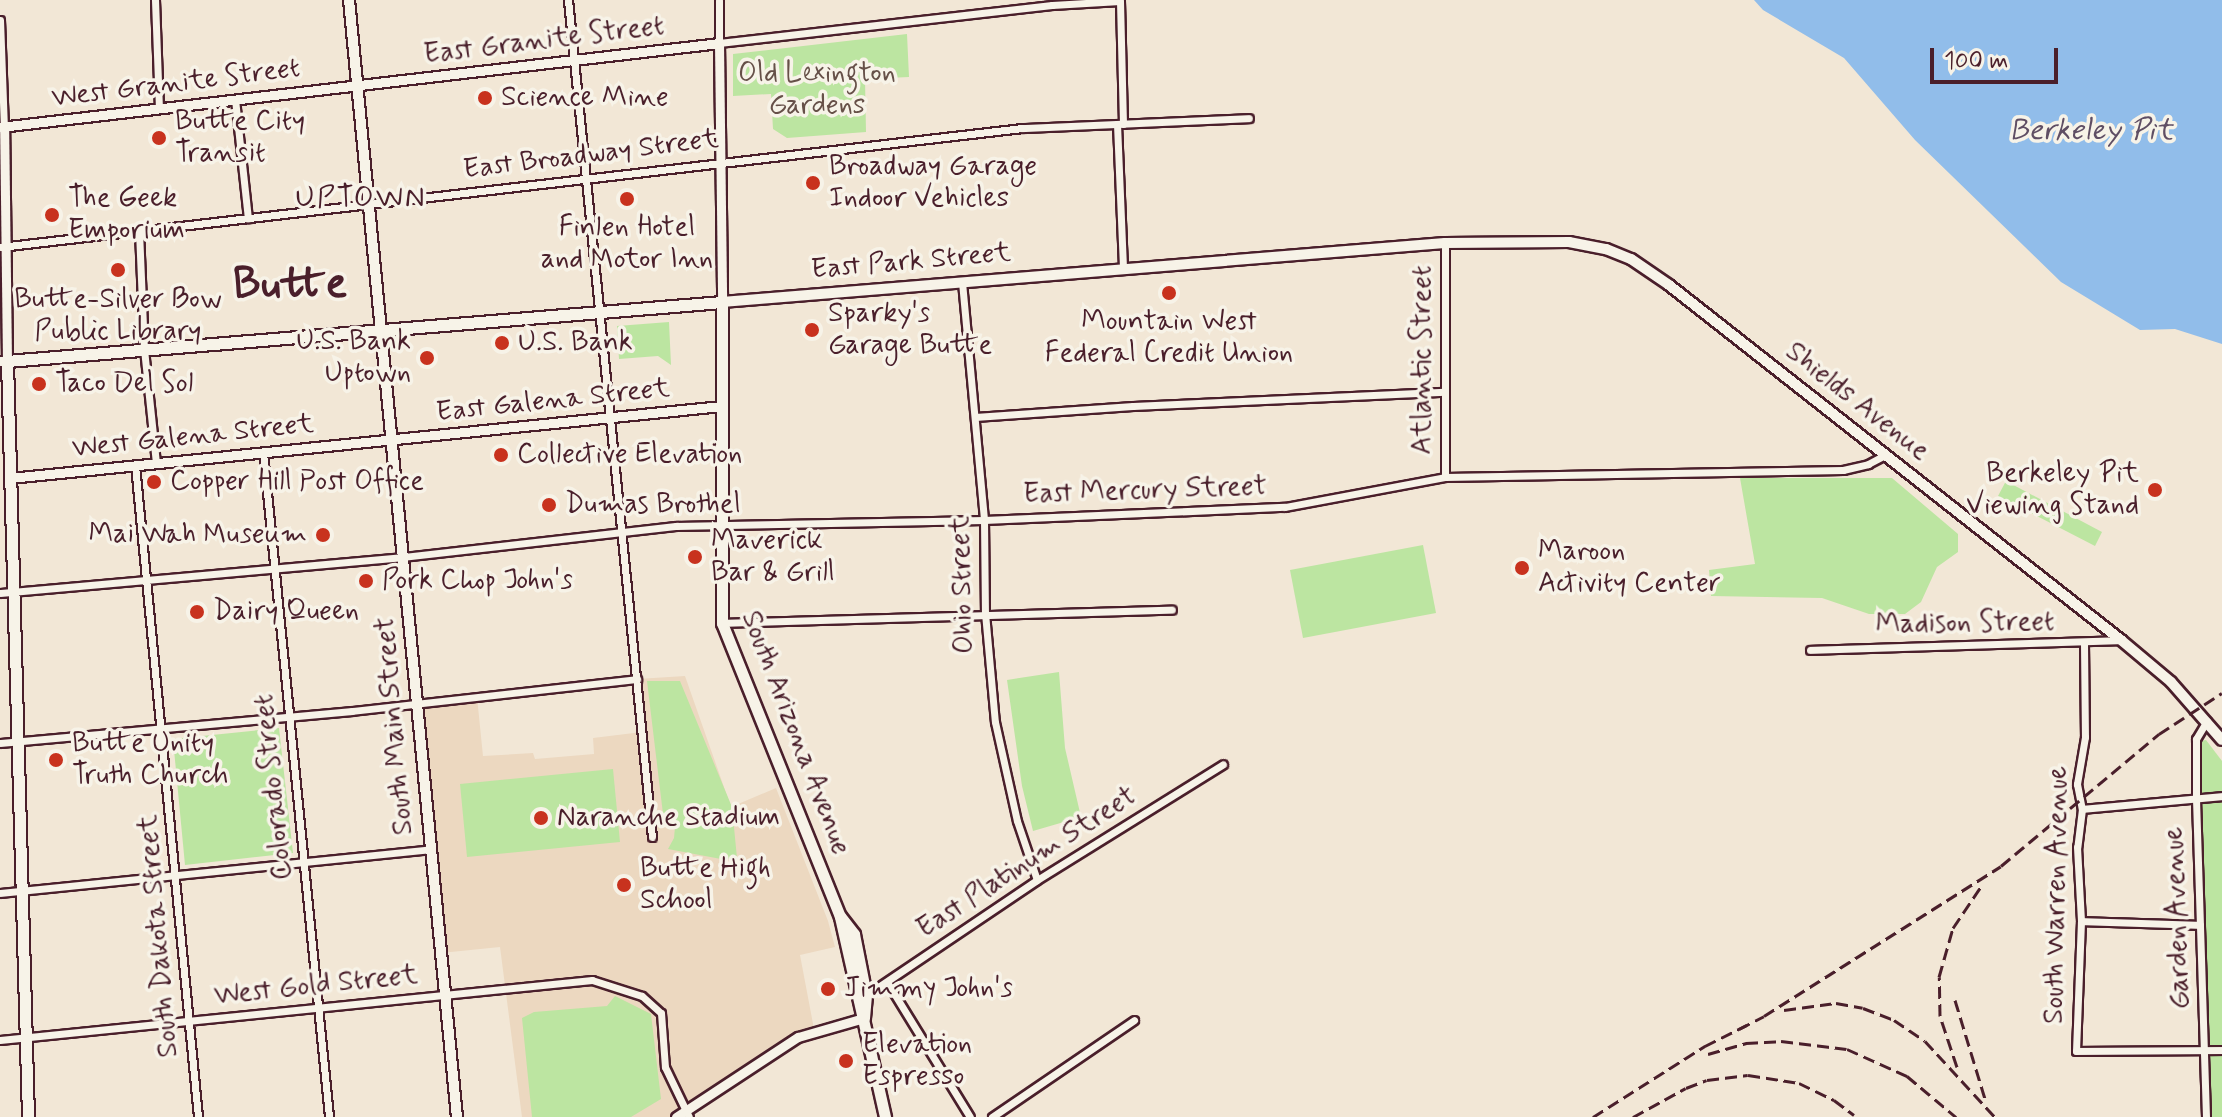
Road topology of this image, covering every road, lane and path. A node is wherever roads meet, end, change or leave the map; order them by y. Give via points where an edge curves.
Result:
1 (155, 0) edge
2 (349, 0) edge
3 (568, 0) edge
4 (719, 0) edge
5 (1120, 1) edge
6 (0, 20) edge
7 (719, 43) junction
8 (574, 60) junction
9 (356, 86) junction
10 (235, 99) junction
11 (159, 108) junction
12 (1249, 118) dead end
13 (1120, 124) junction
14 (2, 127) edge
15 (721, 162) junction
16 (586, 178) junction
17 (369, 203) junction
18 (248, 218) junction
19 (139, 231) junction
20 (1445, 243) junction
21 (3, 247) edge
22 (1123, 268) junction
23 (962, 282) junction
24 (722, 302) junction
25 (601, 312) junction
26 (382, 330) junction
27 (144, 349) junction
28 (4, 361) edge
29 (1445, 392) junction
30 (721, 406) junction
31 (611, 417) junction
32 (975, 417) junction
33 (391, 440) junction
34 (263, 452) junction
35 (1885, 455) junction
36 (156, 463) junction
37 (135, 465) junction
38 (1445, 477) junction
39 (5, 478) edge
40 (984, 520) junction
41 (720, 524) junction
42 (623, 531) junction
43 (403, 557) junction
44 (275, 569) junction
45 (147, 581) junction
46 (13, 592) junction
47 (0, 593) edge
48 (1172, 610) dead end
49 (985, 613) junction
50 (722, 623) junction
51 (2121, 640) junction
52 (2084, 644) junction
53 (1810, 650) dead end
54 (637, 679) junction
55 (417, 704) junction
56 (288, 715) junction
57 (2207, 721) junction
58 (161, 727) junction
59 (2222, 740) edge
60 (17, 741) junction
61 (0, 743) edge
62 (1223, 764) dead end
63 (2222, 796) edge
64 (2196, 800) junction
65 (2082, 809) junction
66 (652, 837) dead end
67 (431, 849) junction
68 (304, 861) junction
69 (175, 874) junction
70 (1037, 880) junction
71 (21, 891) junction
72 (0, 893) edge
73 (840, 916) junction
74 (2081, 921) junction
75 (2200, 925) junction
76 (887, 982) junction
77 (445, 995) junction
78 (862, 999) junction
79 (317, 1008) junction
80 (864, 1018) junction
81 (1134, 1020) dead end
82 (189, 1022) junction
83 (26, 1038) junction
84 (0, 1040) edge
85 (2205, 1049) junction
86 (2222, 1050) edge
87 (683, 1115) edge
88 (28, 1117) edge
89 (198, 1117) edge
90 (329, 1117) edge
91 (457, 1117) edge
92 (885, 1117) edge
93 (970, 1117) edge
94 (992, 1117) edge
95 (2206, 1117) edge

1 - 11 street
2 - 9 main road, South Main Street
3 - 8 street
4 - 7 street
5 - 7 street, East Granite Street
5 - 13 street
6 - 14 street
7 - 8 street, East Granite Street
7 - 15 street
8 - 9 street, East Granite Street
8 - 16 street
9 - 10 street, West Granite Street
9 - 17 main road, South Main Street
10 - 11 street, West Granite Street
10 - 18 street
11 - 14 street, West Granite Street
12 - 13 street, East Broadway Street
13 - 15 street, East Broadway Street via 1023,128
13 - 22 street
14 - 21 street
15 - 16 street, East Broadway Street
15 - 24 street
16 - 17 street, East Broadway Street
16 - 25 street
17 - 18 street, East Broadway Street
17 - 26 main road, South Main Street
18 - 19 street, East Broadway Street
19 - 21 street, East Broadway Street
19 - 27 street
20 - 22 main road, East Park Street
20 - 29 street, Atlantic Street
20 - 35 main road, Shields Avenue via 1569,242 1631,259
21 - 28 street
22 - 23 main road, East Park Street
23 - 24 main road, East Park Street
23 - 32 street, Ohio Street
24 - 25 main road, East Park Street
24 - 30 main road, South Arizona Avenue
25 - 26 main road, East Park Street
25 - 31 street
26 - 27 main road, East Park Street
26 - 33 main road, South Main Street
27 - 28 main road, East Park Street
27 - 36 street
28 - 39 main road
29 - 32 street
29 - 38 street, Atlantic Street
30 - 31 street, East Galena Street
30 - 41 main road, South Arizona Avenue
31 - 33 street, East Galena Street
31 - 42 street
32 - 40 street, Ohio Street
33 - 34 street, West Galena Street
33 - 43 main road, South Main Street
34 - 36 street, West Galena Street
34 - 44 street, Colorado Street
35 - 38 street, East Mercury Street via 1843,470
35 - 51 main road, Shields Avenue
36 - 37 street, West Galena Street
37 - 39 street, West Galena Street
37 - 45 street, South Dakota Street
38 - 40 street, East Mercury Street via 1285,507
39 - 46 main road
40 - 41 street, East Mercury Street
40 - 49 street, Ohio Street
41 - 42 street, East Mercury Street
41 - 50 main road, South Arizona Avenue
42 - 43 street, East Mercury Street
42 - 54 street
43 - 44 street, East Mercury Street
43 - 55 main road, South Main Street
44 - 45 street, East Mercury Street
44 - 56 street, Colorado Street
45 - 46 street, East Mercury Street
45 - 58 street, South Dakota Street
46 - 47 street, East Mercury Street
46 - 60 main road
48 - 49 street
49 - 50 street
49 - 70 street, Ohio Street via 995,722 1017,821
50 - 73 main road, South Arizona Avenue
51 - 52 street, Madison Street
51 - 57 main road, Shields Avenue
52 - 53 street, Madison Street
52 - 65 street, South Warren Avenue via 2085,737 2077,784
54 - 55 street
54 - 66 street
55 - 56 street
55 - 67 main road, South Main Street
56 - 58 street
56 - 68 street, Colorado Street
57 - 59 main road, Shields Avenue
57 - 64 street, Garden Avenue via 2196,739
58 - 60 street
58 - 69 street, South Dakota Street
60 - 61 street
60 - 71 main road
62 - 70 street, East Platinum Street
63 - 64 street
64 - 65 street
64 - 75 street, Garden Avenue
65 - 74 street, South Warren Avenue via 2077,847
67 - 68 street
67 - 77 main road, South Main Street
68 - 69 street
68 - 79 street, Colorado Street
69 - 71 street
69 - 82 street, South Dakota Street
70 - 76 street, East Platinum Street
71 - 72 street
71 - 83 main road
73 - 78 main road
73 - 78 main road, South Arizona Avenue via 854,934
74 - 75 street
74 - 85 street, South Warren Avenue via 2076,1051
75 - 85 street, Garden Avenue
76 - 78 street, East Platinum Street
76 - 93 street
77 - 79 street, West Gold Street
77 - 87 street, West Gold Street via 592,980 642,996 661,1013 665,1067
77 - 91 main road, South Main Street
78 - 80 main road
79 - 82 street, West Gold Street
79 - 90 street, Colorado Street
80 - 87 street via 798,1037
80 - 92 main road
81 - 94 street
82 - 83 street, West Gold Street
82 - 89 street, South Dakota Street
83 - 84 street, West Gold Street
83 - 88 main road
85 - 86 street
85 - 95 street, Garden Avenue

